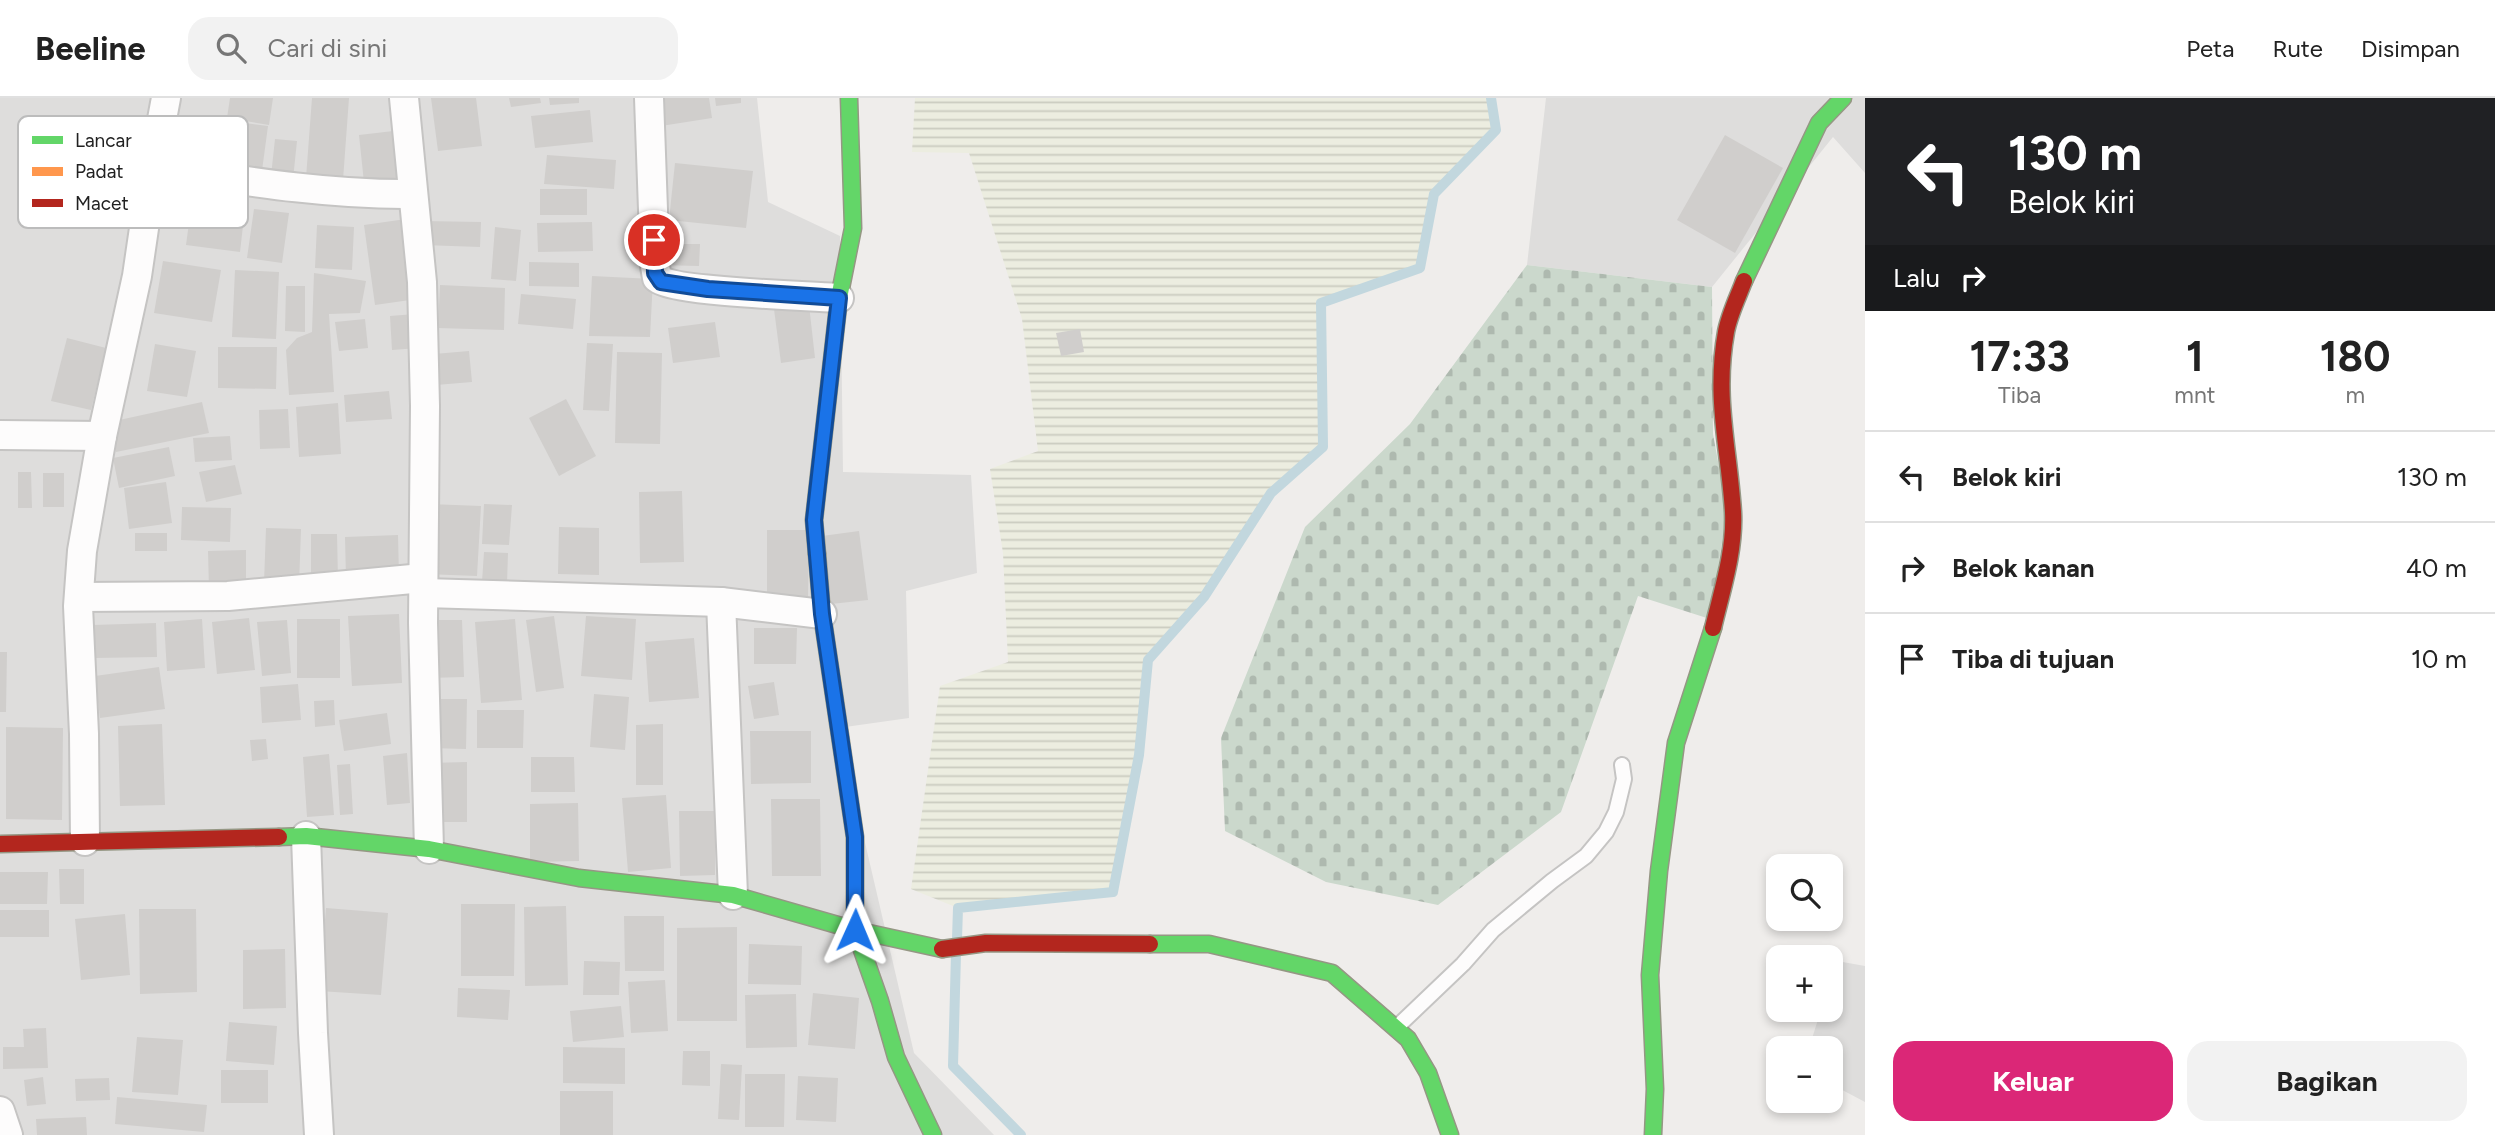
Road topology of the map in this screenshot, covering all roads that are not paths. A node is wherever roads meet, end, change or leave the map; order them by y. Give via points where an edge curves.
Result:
1 (166, 98) edge
2 (404, 98) edge
3 (649, 98) edge
4 (849, 98) edge
5 (1843, 98) edge
6 (163, 116) edge
7 (248, 180) edge
8 (412, 194) junction
9 (144, 228) edge
10 (839, 298) junction
11 (0, 435) edge
12 (102, 436) junction
13 (423, 586) junction
14 (79, 597) junction
15 (722, 602) junction
16 (822, 614) junction
17 (1622, 765) dead end
18 (306, 836) junction
19 (85, 841) junction
20 (0, 844) edge
21 (429, 849) junction
22 (733, 895) junction
23 (855, 930) junction
24 (1397, 1027) junction
25 (0, 1111) edge
26 (8, 1135) edge
27 (319, 1135) edge
28 (933, 1135) edge
29 (1450, 1135) edge
30 (1653, 1135) edge

1 - 6 street
2 - 8 street
3 - 10 street via 657,278 708,289
4 - 10 street via 853,228
5 - 30 street via 1819,123 1750,264 1726,330 1720,383 1732,547 1712,634 1676,743 1650,975
7 - 8 street via 332,191
8 - 13 street via 422,282
9 - 12 street
10 - 16 street via 814,520
11 - 12 street
12 - 14 street via 82,551
13 - 14 street via 228,596
13 - 15 street
13 - 21 street
14 - 19 street
15 - 16 street
15 - 22 street
16 - 23 street via 855,837
17 - 24 lane via 1624,779 1616,812 1586,856 1493,930
18 - 19 street
18 - 21 street
18 - 27 street
19 - 20 street
21 - 22 street via 579,878
22 - 23 street
23 - 24 street via 937,950 986,943 1209,944 1332,973
23 - 28 street via 896,1057
24 - 29 street via 1428,1073
25 - 26 street

